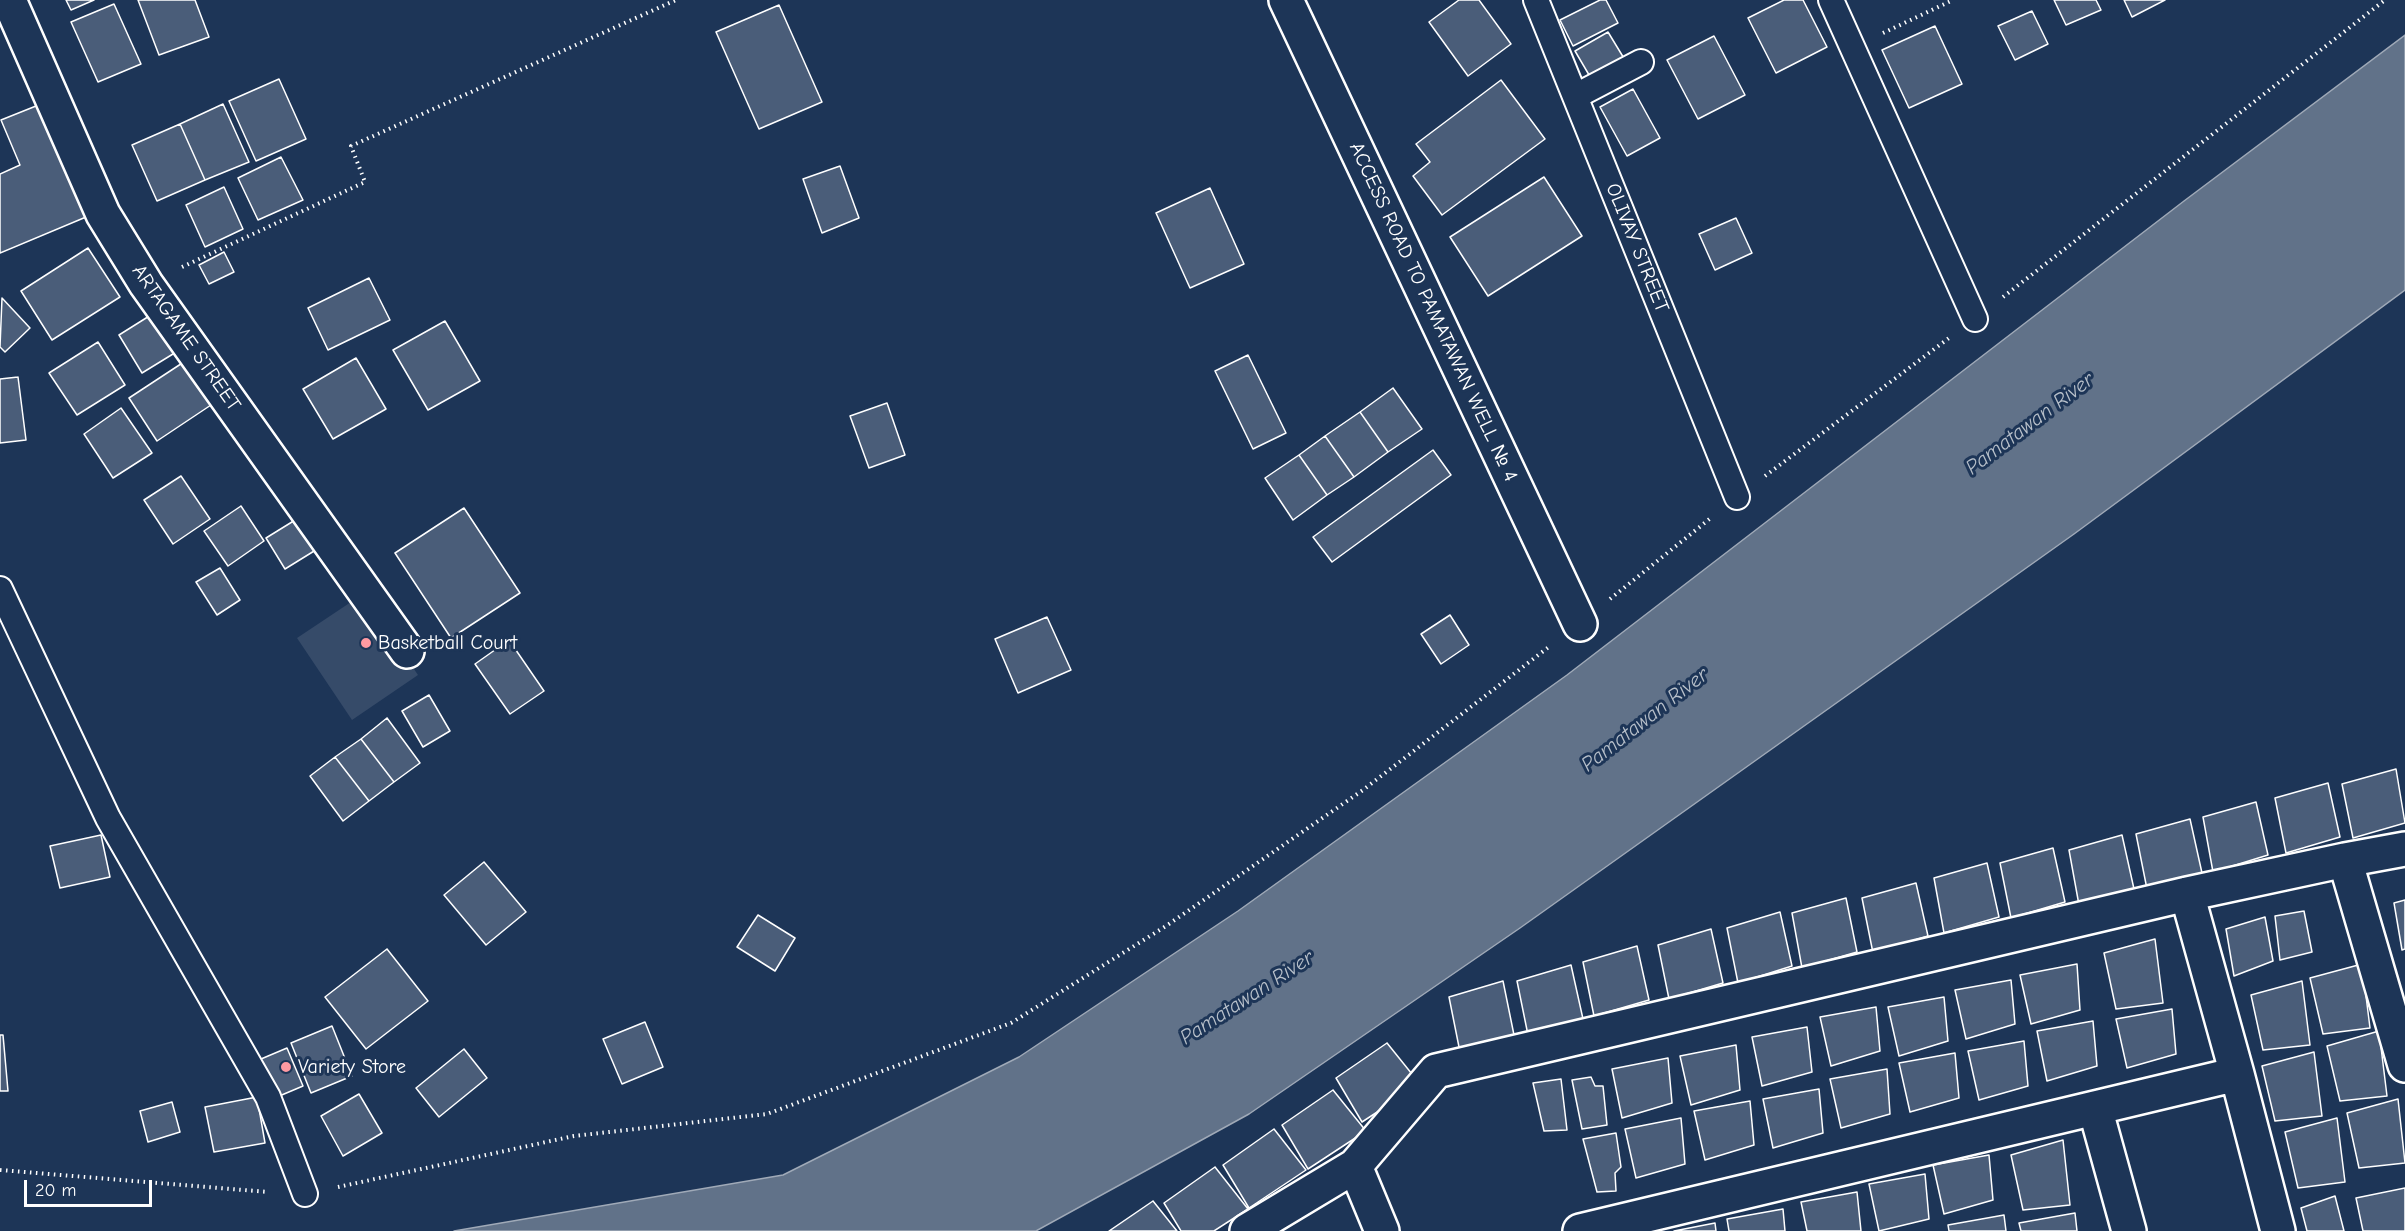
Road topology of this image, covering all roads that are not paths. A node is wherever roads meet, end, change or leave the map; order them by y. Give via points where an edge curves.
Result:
1 (9, 0) edge
2 (1286, 0) edge
3 (1536, 0) edge
4 (1831, 0) edge
5 (1641, 62) dead end
6 (1576, 96) junction
7 (1976, 319) road end
8 (1737, 497) road end
9 (0, 590) edge
10 (1580, 624) road end
11 (407, 651) dead end
12 (2405, 849) edge
13 (2345, 860) junction
14 (2187, 894) junction
15 (2405, 1065) edge
16 (2237, 1074) junction
17 (2096, 1108) junction
18 (1355, 1166) junction
19 (305, 1194) road end
20 (1247, 1231) edge
21 (1382, 1231) edge
22 (1581, 1231) edge
23 (2128, 1231) edge
24 (2278, 1231) edge

1 - 11 street, ARTAGAME STREET via 103,214 146,284
2 - 10 street, ACCESS ROAD TO PAMATAWAN WELL № 4
3 - 6 lane, OLIVAY STREET
4 - 7 lane
5 - 6 lane
6 - 8 lane, OLIVAY STREET
9 - 19 lane via 108,818 268,1097
12 - 13 street
13 - 14 street
13 - 15 street
14 - 16 street
14 - 18 street via 1437,1071
16 - 17 street
16 - 24 street
17 - 22 street
17 - 23 street
18 - 20 street
18 - 21 street

